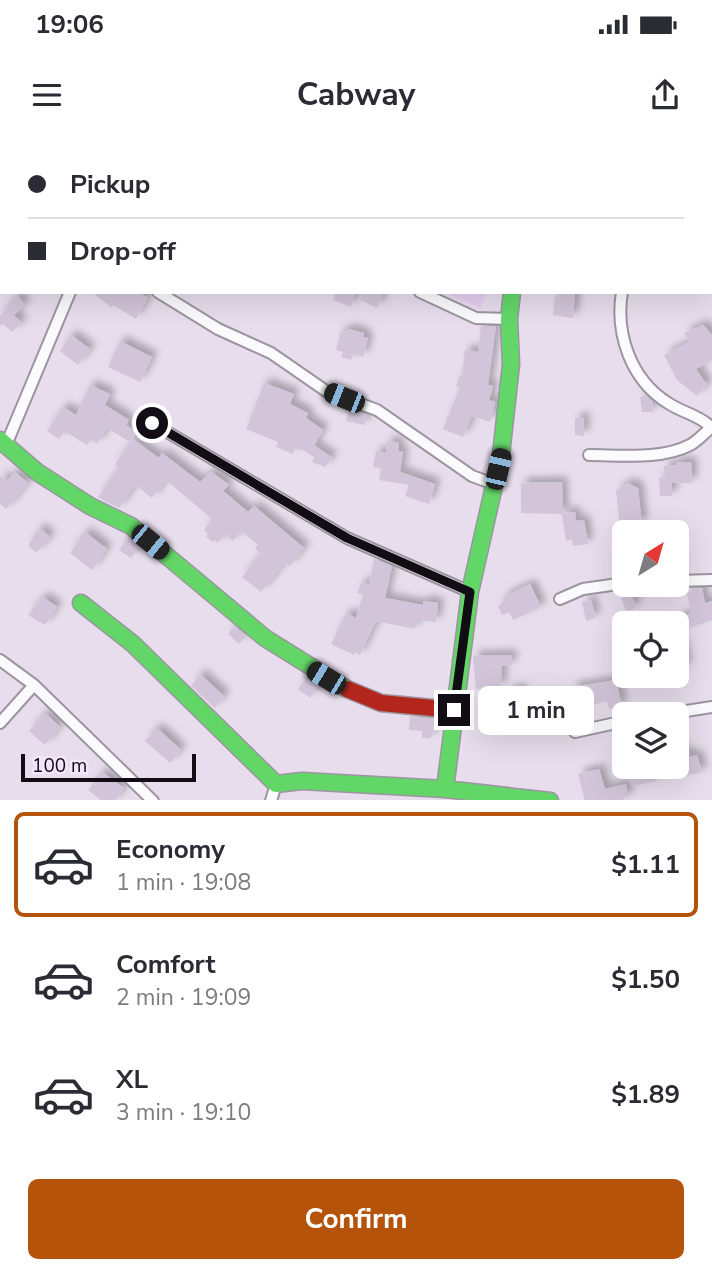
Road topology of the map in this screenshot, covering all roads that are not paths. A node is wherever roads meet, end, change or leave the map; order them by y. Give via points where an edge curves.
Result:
1 (70, 294) edge
2 (161, 294) edge
3 (424, 294) edge
4 (512, 294) edge
5 (622, 294) edge
6 (509, 319) junction
7 (152, 423) dead end
8 (712, 427) edge
9 (3, 443) edge
10 (590, 455) dead end
11 (494, 484) junction
12 (712, 580) edge
13 (690, 581) edge
14 (612, 585) edge
15 (470, 592) junction
16 (560, 599) dead end
17 (81, 603) dead end
18 (0, 660) edge
19 (34, 685) junction
20 (712, 707) edge
21 (454, 710) junction
22 (689, 711) edge
23 (0, 723) edge
24 (612, 723) edge
25 (575, 732) dead end
26 (276, 784) junction
27 (445, 789) junction
28 (153, 800) edge
29 (271, 800) edge
30 (550, 800) edge

1 - 9 street
2 - 11 street via 218,329 271,353 326,391 377,410 472,476
3 - 6 street via 475,318
4 - 6 street
5 - 8 street via 623,344 652,392
6 - 11 street via 511,364
7 - 15 street via 347,538
8 - 10 street via 691,445 673,450
9 - 21 street via 37,472 131,526 265,638 331,681 382,703
11 - 15 street
12 - 13 street
14 - 16 street via 583,589
15 - 21 street
17 - 26 street via 133,644
18 - 19 street
19 - 23 street
19 - 28 street
20 - 22 street
21 - 27 street
24 - 25 street
26 - 27 street via 302,781
26 - 29 street
27 - 30 street

